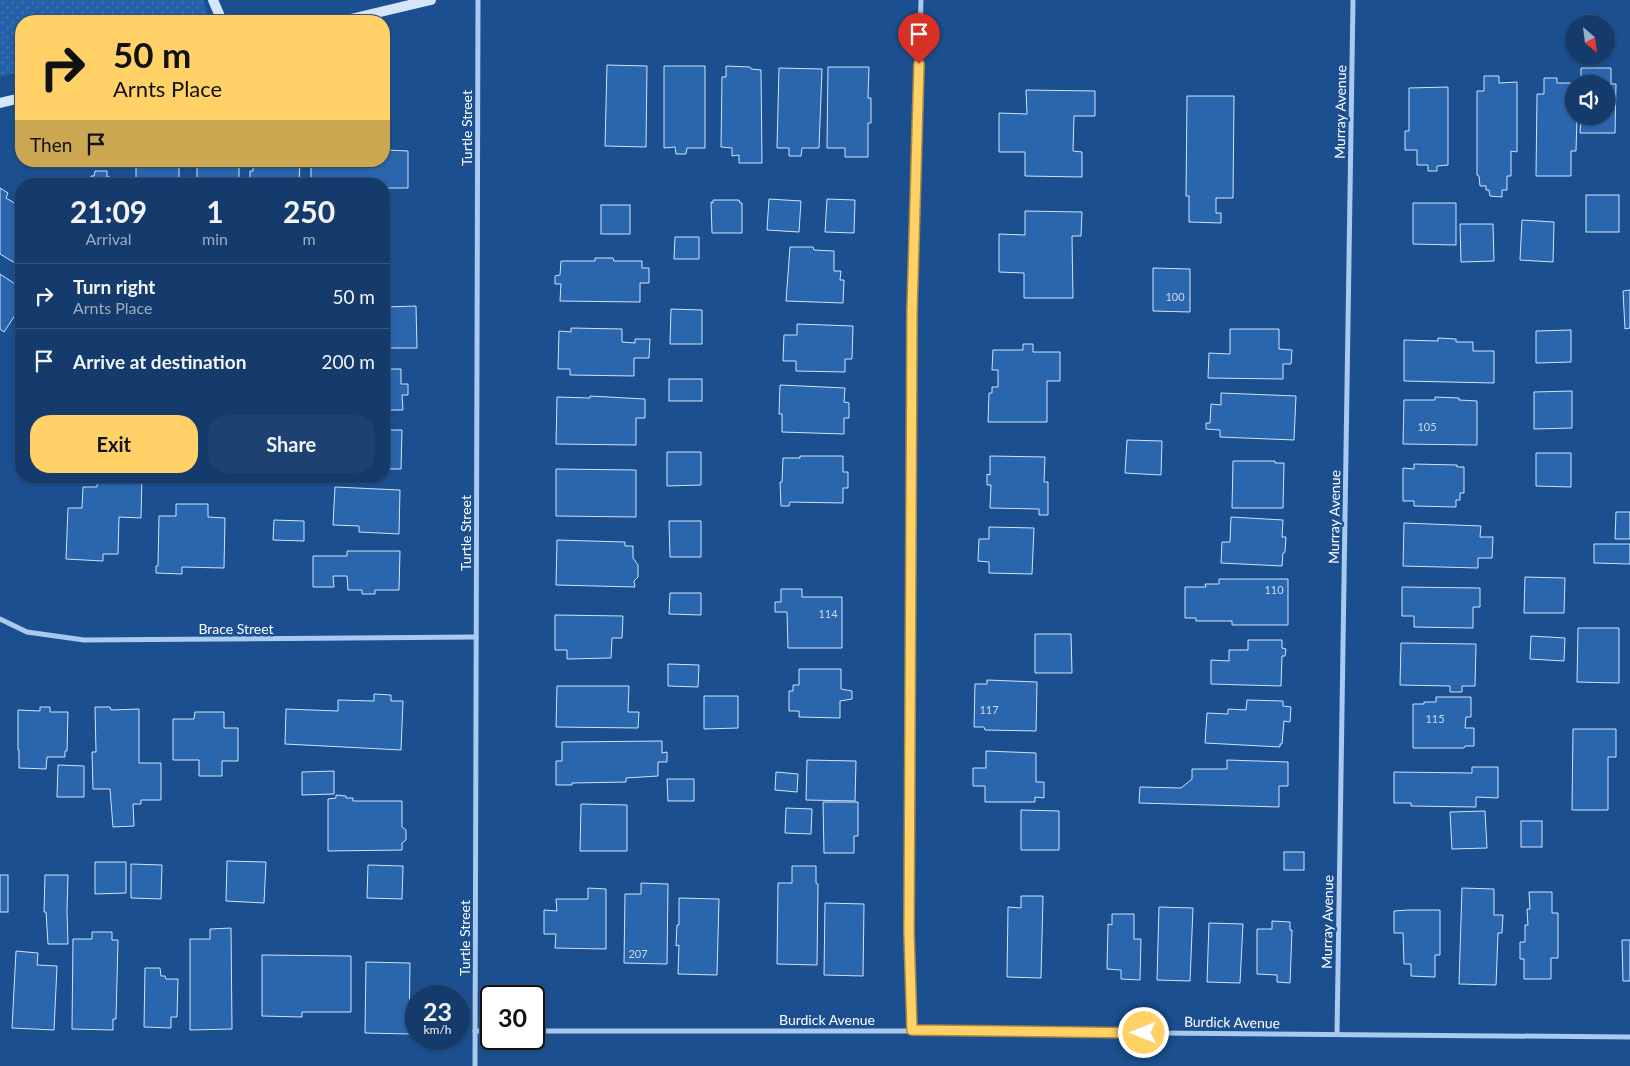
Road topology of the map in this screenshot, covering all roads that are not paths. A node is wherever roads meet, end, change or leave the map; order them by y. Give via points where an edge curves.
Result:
1 (213, 0) edge
2 (431, 0) edge
3 (478, 0) edge
4 (921, 0) edge
5 (1353, 0) edge
6 (219, 15) edge
7 (367, 15) edge
8 (15, 99) edge
9 (0, 103) edge
10 (0, 619) edge
11 (476, 637) junction
12 (912, 1030) junction
13 (475, 1031) junction
14 (480, 1031) edge
15 (545, 1031) edge
16 (1337, 1034) junction
17 (1630, 1037) edge
18 (475, 1066) edge

1 - 6 street
2 - 7 street
3 - 11 street, Turtle Street
4 - 12 street via 912,311 909,932
5 - 16 street, Murray Avenue
8 - 9 street
10 - 11 street, Brace Street via 27,632 84,640
11 - 13 street, Turtle Street
12 - 15 street, Burdick Avenue
12 - 16 street, Burdick Avenue
13 - 14 street
13 - 18 street, Turtle Street
16 - 17 street, Burdick Avenue

